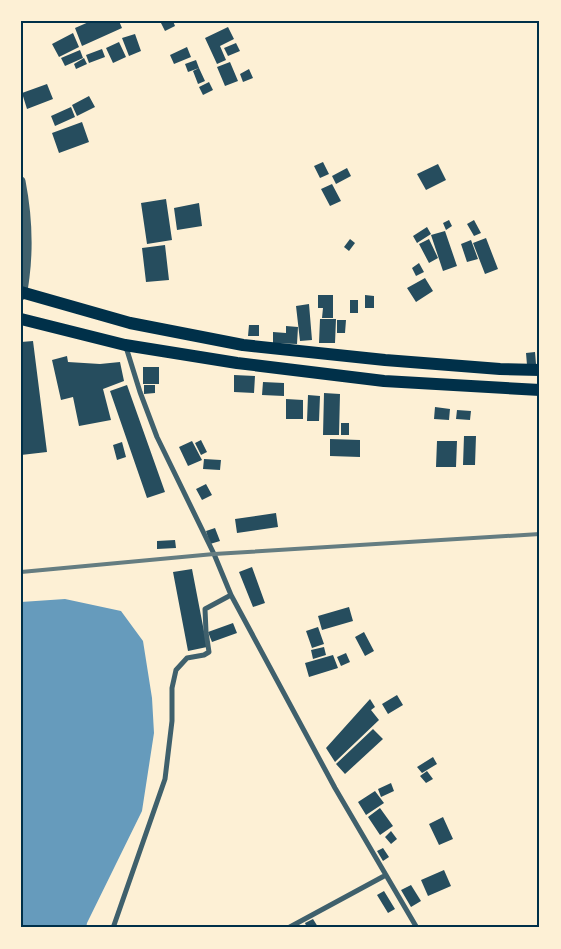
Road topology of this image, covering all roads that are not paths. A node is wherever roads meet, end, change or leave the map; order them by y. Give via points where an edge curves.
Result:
1 (21, 181) edge
2 (22, 294) edge
3 (21, 319) edge
4 (125, 344) junction
5 (540, 370) edge
6 (540, 390) edge
7 (231, 595) junction
8 (386, 876) junction
9 (113, 928) edge
10 (288, 928) edge
11 (417, 928) edge

1 - 2 street via 27,232
2 - 5 main road via 130,323 243,344 385,360
3 - 4 main road
4 - 6 main road via 238,363 374,380
4 - 7 street via 157,436
7 - 8 street
7 - 9 street via 205,609 209,652 187,658 176,670 165,779
8 - 10 street
8 - 11 street

